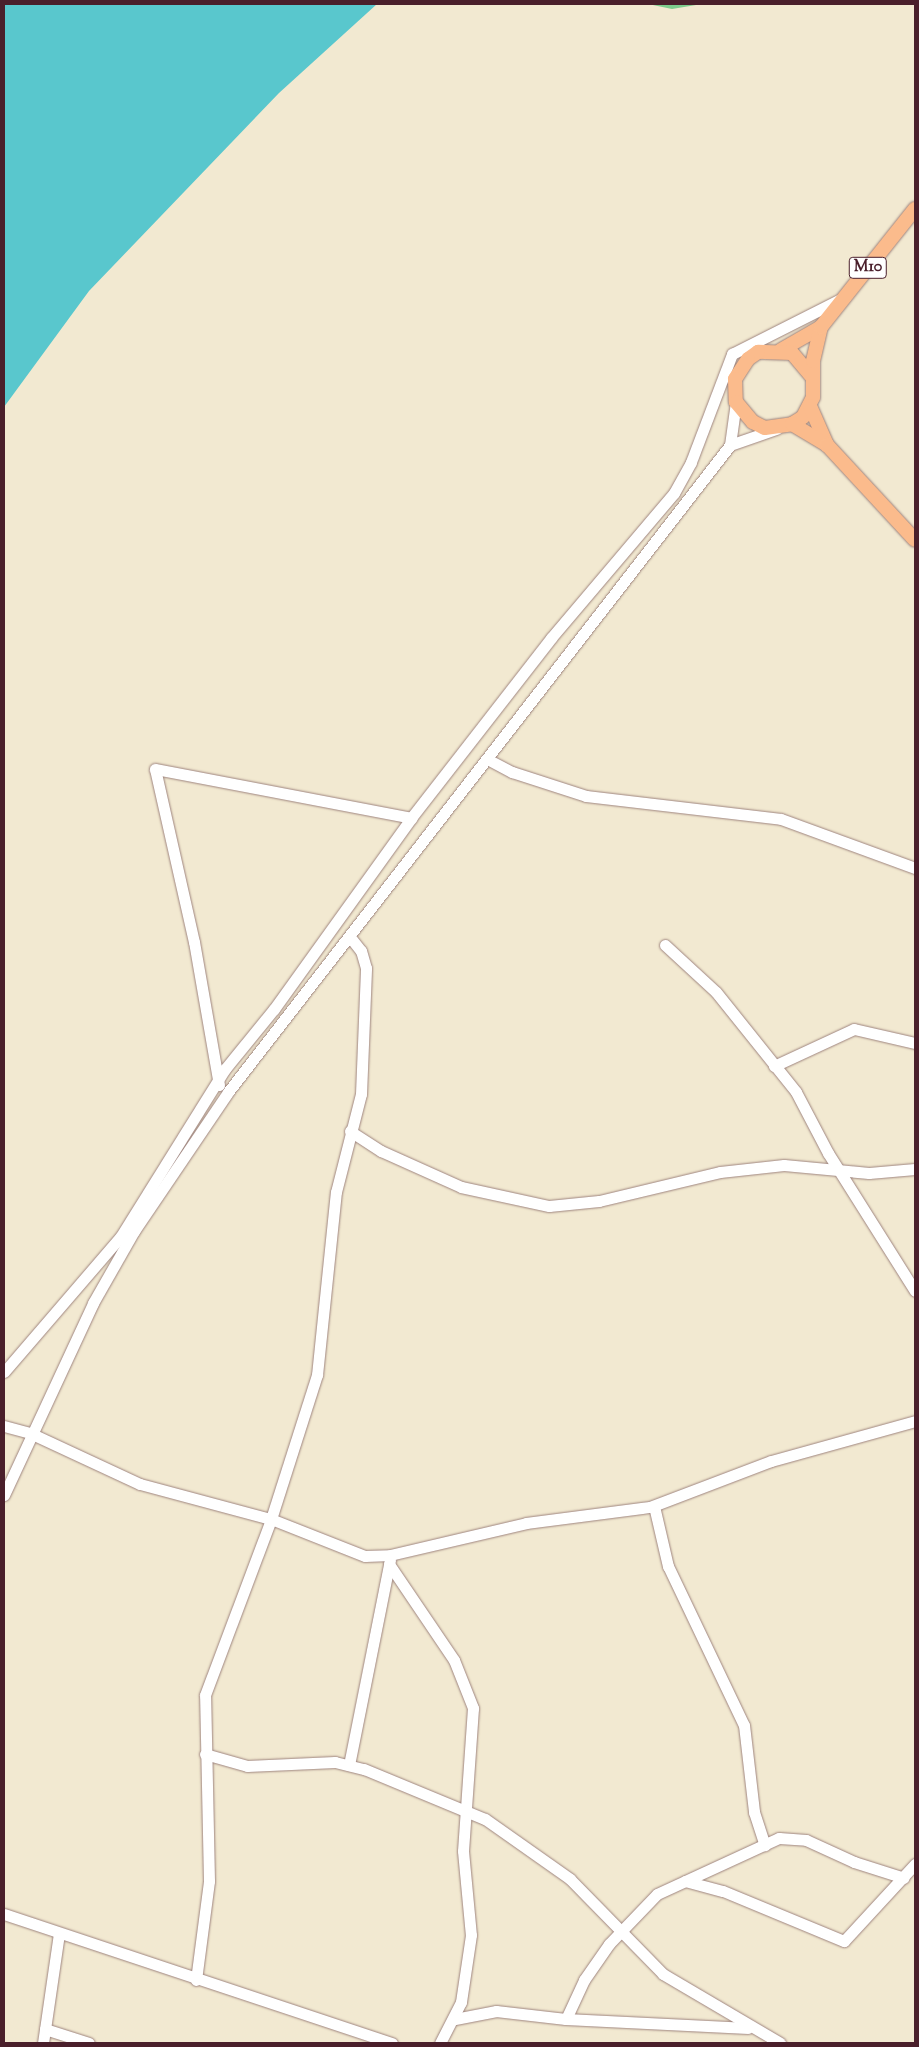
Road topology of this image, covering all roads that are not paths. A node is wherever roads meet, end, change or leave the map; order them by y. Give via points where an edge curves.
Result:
1 (915, 209) edge
2 (846, 296) junction
3 (821, 327) junction
4 (781, 350) junction
5 (813, 378) junction
6 (736, 402) junction
7 (810, 406) junction
8 (785, 426) junction
9 (730, 445) junction
10 (827, 445) junction
11 (915, 540) edge
12 (488, 760) junction
13 (411, 818) junction
14 (915, 868) edge
15 (350, 937) junction
16 (665, 945) dead end
17 (915, 1043) edge
18 (774, 1066) junction
19 (216, 1083) junction
20 (228, 1092) junction
21 (350, 1131) junction
22 (836, 1167) junction
23 (915, 1169) edge
24 (915, 1291) edge
25 (4, 1372) edge
26 (915, 1421) edge
27 (4, 1426) edge
28 (30, 1433) junction
29 (4, 1495) edge
30 (654, 1506) junction
31 (271, 1519) junction
32 (390, 1560) junction
33 (205, 1754) junction
34 (349, 1765) junction
35 (466, 1812) junction
36 (765, 1845) junction
37 (915, 1864) edge
38 (904, 1878) junction
39 (685, 1881) junction
40 (4, 1914) edge
41 (59, 1933) junction
42 (620, 1934) junction
43 (196, 1980) junction
44 (455, 2019) junction
45 (566, 2019) junction
46 (45, 2029) junction
47 (763, 2032) junction
48 (43, 2043) edge
49 (90, 2043) edge
50 (392, 2043) edge
51 (440, 2043) edge
52 (780, 2043) edge

1 - 2 main road, M10
2 - 3 main road, M10
2 - 13 street via 732,354 691,462 674,492 551,638
3 - 4 main road, M10
3 - 5 main road, M10
4 - 5 main road via 801,359
4 - 6 main road via 758,352 748,358 735,378
5 - 7 main road
6 - 8 main road via 753,422
6 - 9 street
7 - 8 main road
7 - 10 main road
8 - 9 street
8 - 10 main road
9 - 12 street
10 - 11 main road
12 - 14 street via 512,772 586,796 781,819
12 - 15 street
13 - 19 street
13 - 19 street via 155,769 194,942
15 - 20 street
15 - 21 street via 361,951 366,968 367,1000 364,1073
16 - 18 street via 716,992
17 - 18 street via 854,1029
18 - 22 street via 796,1092
19 - 20 street
19 - 25 street via 121,1236
20 - 28 street via 109,1270
21 - 22 street via 381,1151 461,1186 548,1206 599,1201 720,1172 784,1165
21 - 31 street via 336,1192 317,1375
22 - 23 street via 869,1173
22 - 24 street via 865,1205
26 - 30 street via 771,1461
27 - 28 street
28 - 29 street
28 - 31 street via 140,1484
30 - 32 street via 526,1523
30 - 36 street via 668,1566 744,1725 754,1812
31 - 32 street via 348,1552
31 - 33 street via 208,1679
32 - 34 street
32 - 35 street via 467,1682 474,1708
33 - 34 street via 247,1766 321,1759
33 - 43 street via 209,1881
34 - 35 street
35 - 42 street via 527,1844 584,1892
35 - 44 street via 463,1851 472,1935
36 - 38 street via 779,1838 806,1840 854,1862
36 - 39 street
37 - 38 street
38 - 39 street via 844,1941 723,1891
39 - 42 street via 657,1894
40 - 41 street
41 - 43 street
41 - 46 street
42 - 45 street via 584,1980
42 - 47 street via 663,1974
43 - 50 street
44 - 45 street via 496,2011
44 - 51 street
45 - 47 street via 735,2025
46 - 48 street
46 - 49 street
47 - 52 street

